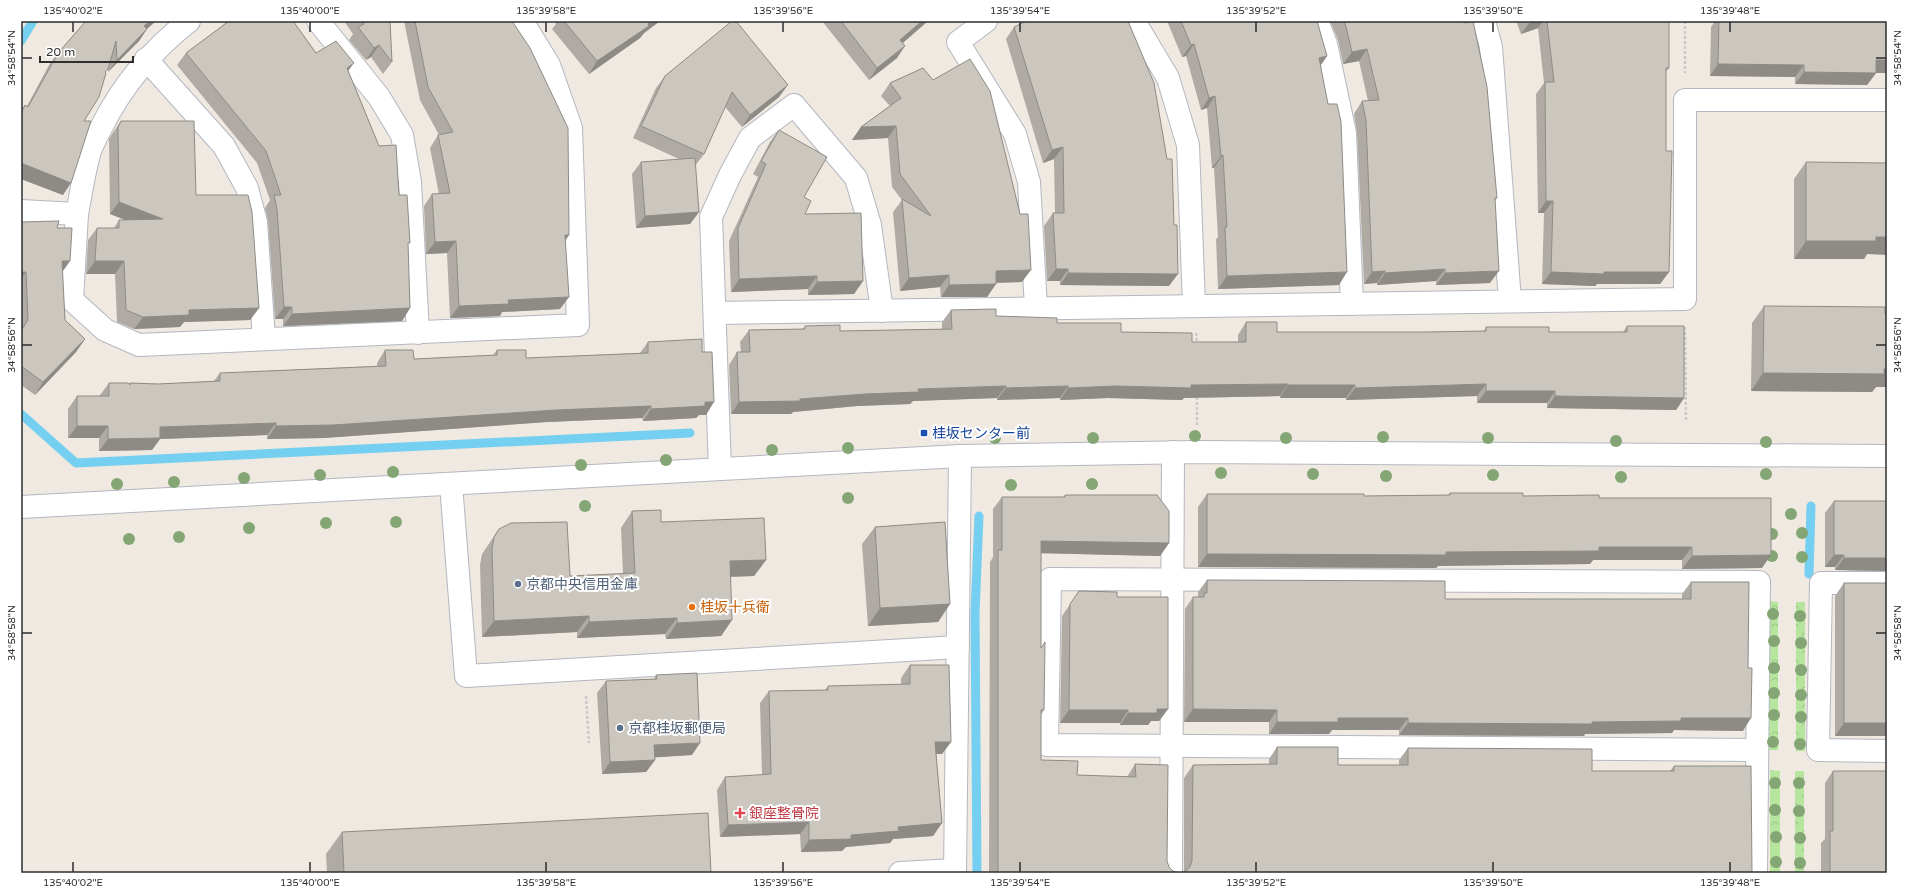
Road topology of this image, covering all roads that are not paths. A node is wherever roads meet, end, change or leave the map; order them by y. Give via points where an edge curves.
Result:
1 (188, 21) edge
2 (318, 21) edge
3 (522, 21) edge
4 (986, 21) edge
5 (1134, 21) edge
6 (1317, 21) edge
7 (1484, 21) edge
8 (146, 59) junction
9 (1887, 100) edge
10 (21, 211) edge
11 (77, 214) junction
12 (1510, 302) junction
13 (1352, 304) junction
14 (1194, 306) junction
15 (1036, 308) junction
16 (882, 311) junction
17 (715, 313) junction
18 (418, 332) junction
19 (264, 339) junction
20 (1173, 452) junction
21 (960, 456) junction
22 (1887, 456) edge
23 (720, 469) junction
24 (451, 484) junction
25 (21, 507) edge
26 (1172, 579) junction
27 (1887, 583) edge
28 (958, 647) junction
29 (1171, 746) junction
30 (1758, 750) junction
31 (1887, 751) edge
32 (955, 871) edge
33 (900, 873) edge
34 (1171, 873) edge
35 (1756, 873) edge

1 - 8 street
2 - 18 street via 379,96 402,135 410,182
3 - 18 street via 549,65 571,128 578,325
4 - 15 street via 958,42 1014,134 1029,182
5 - 14 street via 1168,78 1188,145
6 - 13 street via 1326,44 1345,133
7 - 12 street via 1491,47
8 - 11 street via 111,110 91,149
8 - 19 street via 224,146 247,188 256,222
9 - 12 street via 1685,100 1685,299
10 - 11 street
11 - 19 street via 72,300 105,330 139,345
12 - 13 street
13 - 14 street
14 - 15 street
15 - 16 street
16 - 17 street
16 - 17 street via 870,225 856,178 794,105 750,138 711,217
17 - 23 street
18 - 19 street
20 - 21 street
20 - 22 street
20 - 26 street
21 - 23 street
21 - 28 street
23 - 24 street
24 - 25 street
24 - 28 street via 466,676
26 - 29 street
26 - 29 street via 1050,579 1047,744
26 - 30 street via 1759,582
27 - 31 street via 1820,582 1818,750
28 - 32 street
29 - 30 street
29 - 34 street
30 - 35 street
32 - 33 street

